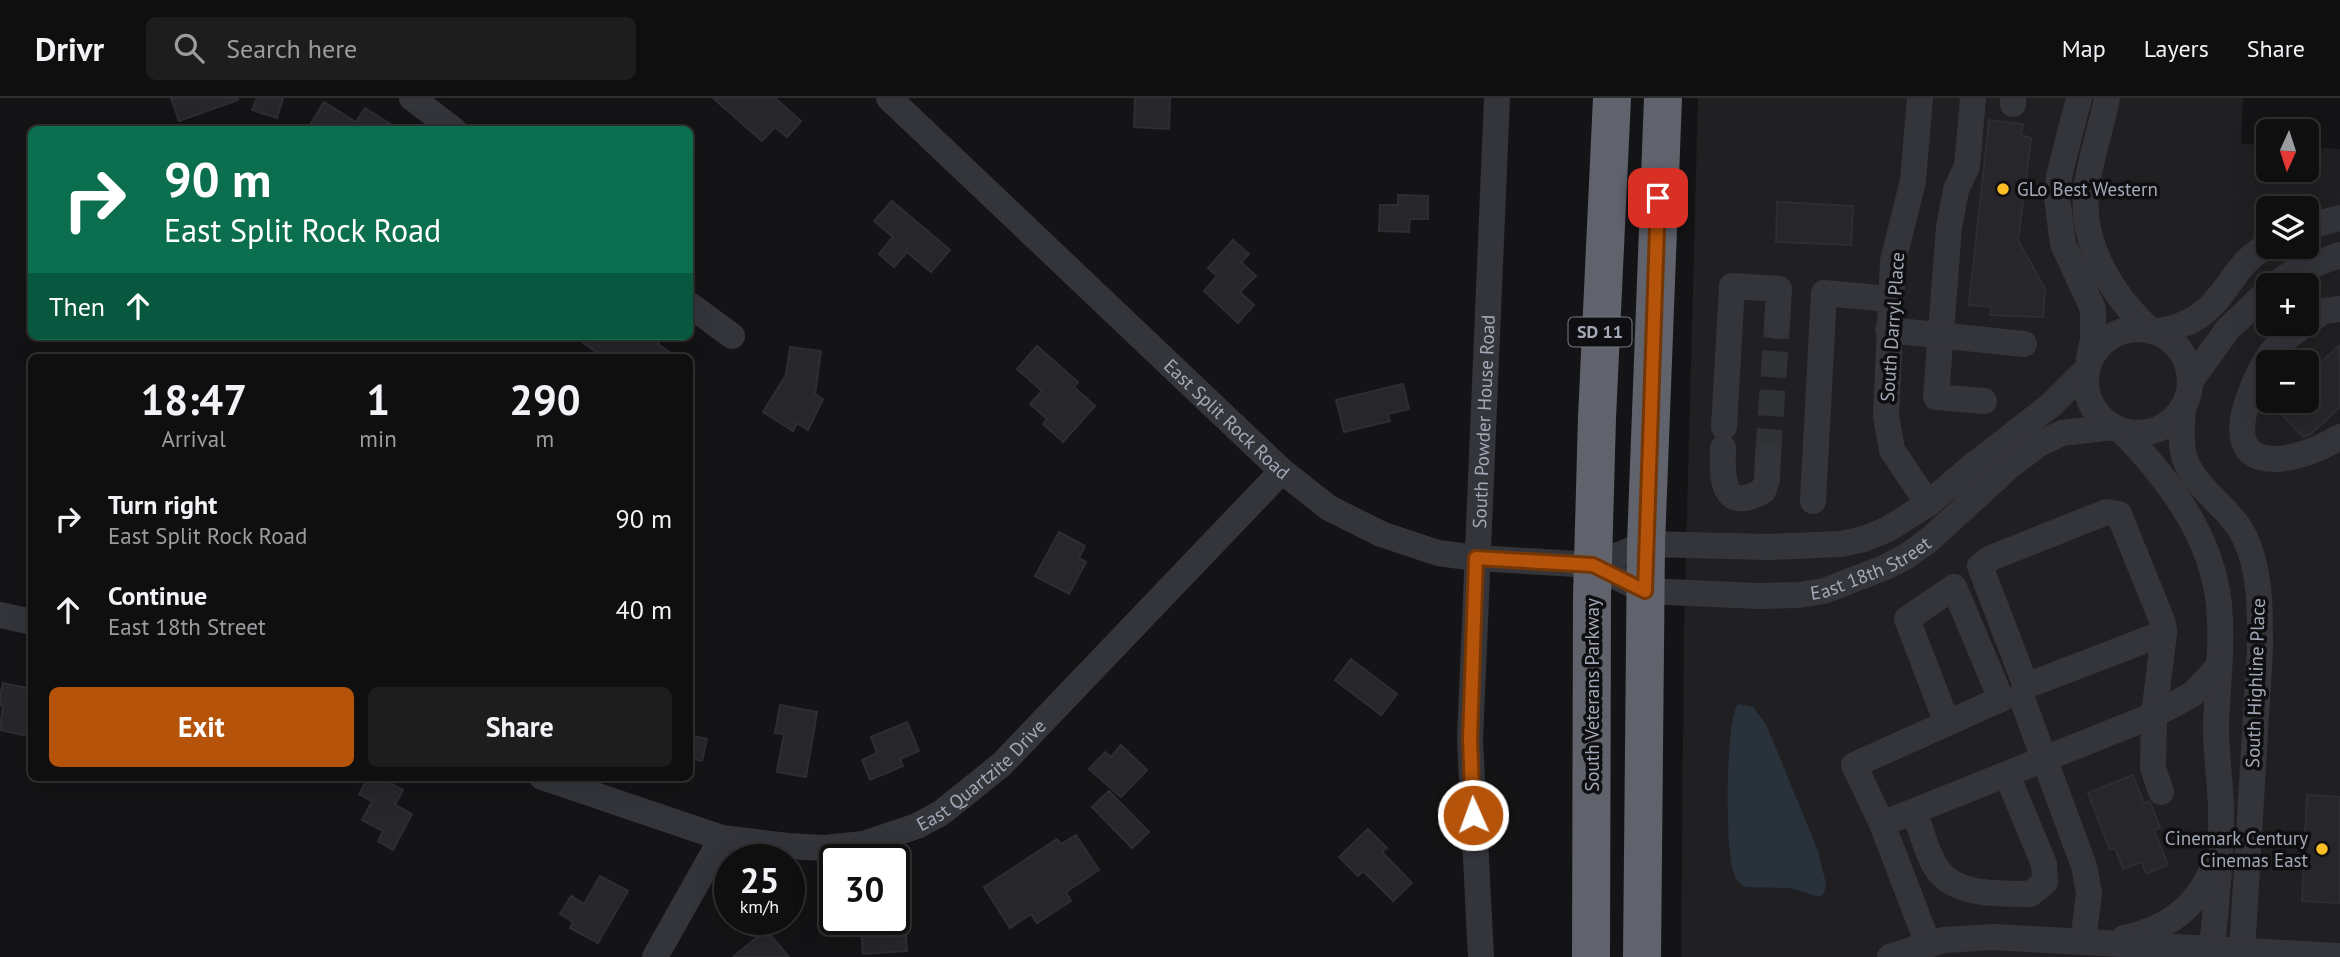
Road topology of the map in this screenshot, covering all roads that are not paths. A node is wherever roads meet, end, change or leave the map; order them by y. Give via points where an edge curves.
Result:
1 (412, 98) edge
2 (888, 98) edge
3 (1497, 98) edge
4 (1612, 98) edge
5 (1663, 98) edge
6 (1920, 98) edge
7 (1973, 98) edge
8 (2079, 98) edge
9 (2107, 98) edge
10 (449, 126) edge
11 (2340, 218) edge
12 (2319, 224) edge
13 (2256, 254) edge
14 (2340, 255) edge
15 (2292, 273) edge
16 (1779, 289) junction
17 (1824, 293) junction
18 (1890, 299) junction
19 (2256, 302) edge
20 (693, 307) edge
21 (2340, 309) edge
22 (2319, 314) edge
23 (1777, 326) tunnel mouth
24 (1888, 330) junction
25 (2154, 332) junction
26 (1939, 335) junction
27 (732, 336) dead end
28 (2291, 336) edge
29 (2024, 344) dead end
30 (2087, 365) junction
31 (2191, 380) junction
32 (1984, 401) dead end
33 (2183, 408) junction
34 (2118, 429) junction
35 (2340, 437) edge
36 (1768, 455) tunnel mouth
37 (1282, 471) junction
38 (1813, 501) dead end
39 (1928, 504) junction
40 (1646, 544) junction
41 (1476, 558) junction
42 (1593, 565) junction
43 (1980, 566) junction
44 (1954, 587) junction
45 (1645, 591) junction
46 (0, 615) edge
47 (28, 621) edge
48 (2164, 633) junction
49 (2219, 666) junction
50 (2016, 694) junction
51 (2154, 715) junction
52 (1947, 723) junction
53 (2217, 744) junction
54 (2255, 746) junction
55 (2045, 761) junction
56 (2007, 775) junction
57 (554, 781) edge
58 (2161, 792) dead end
59 (1914, 812) junction
60 (1882, 824) junction
61 (722, 838) junction
62 (2221, 840) junction
63 (2088, 942) junction
64 (1928, 944) junction
65 (2212, 949) junction
66 (2242, 951) junction
67 (2340, 956) edge
68 (655, 957) edge
69 (1481, 957) edge
70 (1591, 957) edge
71 (1642, 957) edge
72 (1890, 957) edge

1 - 10 street
2 - 37 street, East Split Rock Road
3 - 41 street, South Powder House Road
4 - 42 highway, South Veterans Parkway / SD 11
5 - 40 highway, SD 11
6 - 18 street, South Darryl Place via 1913,181 1893,261
7 - 26 street via 1967,166 1956,190 1949,227
8 - 30 street via 2057,198 2063,244 2092,309
9 - 25 street via 2086,196 2089,227 2118,296
11 - 12 street
13 - 25 street, East 18th Street via 2205,312 2192,321
14 - 15 street
16 - 17 street
16 - 23 street
16 - 36 street via 1732,286 1724,486 1741,498 1763,491
17 - 18 street
17 - 38 street
18 - 24 street, South Darryl Place
19 - 31 street via 2228,329
20 - 27 street
21 - 22 street
24 - 26 street
24 - 39 street, South Darryl Place via 1888,433 1892,450
25 - 30 street, East 18th Street via 2121,331 2107,338
25 - 31 street via 2183,353
26 - 29 street
26 - 32 street via 1936,397
28 - 35 street via 2258,375 2241,436 2249,450 2270,458 2308,453
30 - 34 street via 2091,404
30 - 39 street, East 18th Street via 2051,405
31 - 33 street
33 - 34 street, East 18th Street via 2168,424 2153,431 2138,434
33 - 54 street, South Highline Place via 2184,455 2201,486 2241,530 2257,579 2260,649
34 - 45 street, East 18th Street via 2062,433 2039,444 1929,540 1851,582 1824,591 1780,596
34 - 49 street, South Highline Place via 2164,478 2198,533 2219,605
37 - 41 street, East Split Rock Road via 1329,508 1381,534 1438,553
37 - 61 street, East Quartzite Drive via 1002,764 941,813 917,827 863,844 825,848
39 - 40 street, East 18th Street via 1888,529 1841,544
40 - 42 street, East Split Rock Road
40 - 45 highway, SD 11
41 - 42 street, East Split Rock Road
41 - 69 street, South Powder House Road via 1470,740
42 - 45 street, East 18th Street
42 - 70 highway, South Veterans Parkway / SD 11
43 - 44 street
43 - 48 street via 2107,512 2119,514
43 - 50 street
44 - 50 street
44 - 52 street via 1907,619
45 - 71 highway, SD 11
46 - 47 street
48 - 50 street
48 - 51 street
49 - 51 street via 2193,694
49 - 53 street, South Highline Place
50 - 52 street
50 - 55 street
51 - 55 street
51 - 58 street via 2153,768
52 - 60 street via 1854,765
53 - 54 street
53 - 62 street, South Highline Place
54 - 66 street, South Highline Place
55 - 56 street
55 - 63 street via 2084,866
56 - 59 street
56 - 59 street via 2044,864 2045,883 2031,894 1980,892 1953,884 1937,869
57 - 61 street, East Quartzite Drive
59 - 60 street
60 - 64 street
61 - 68 street
62 - 63 street via 2209,878 2179,915 2142,934
62 - 65 street, South Highline Place
63 - 64 street via 1968,938
63 - 65 street
64 - 72 street
65 - 66 street
66 - 67 street

